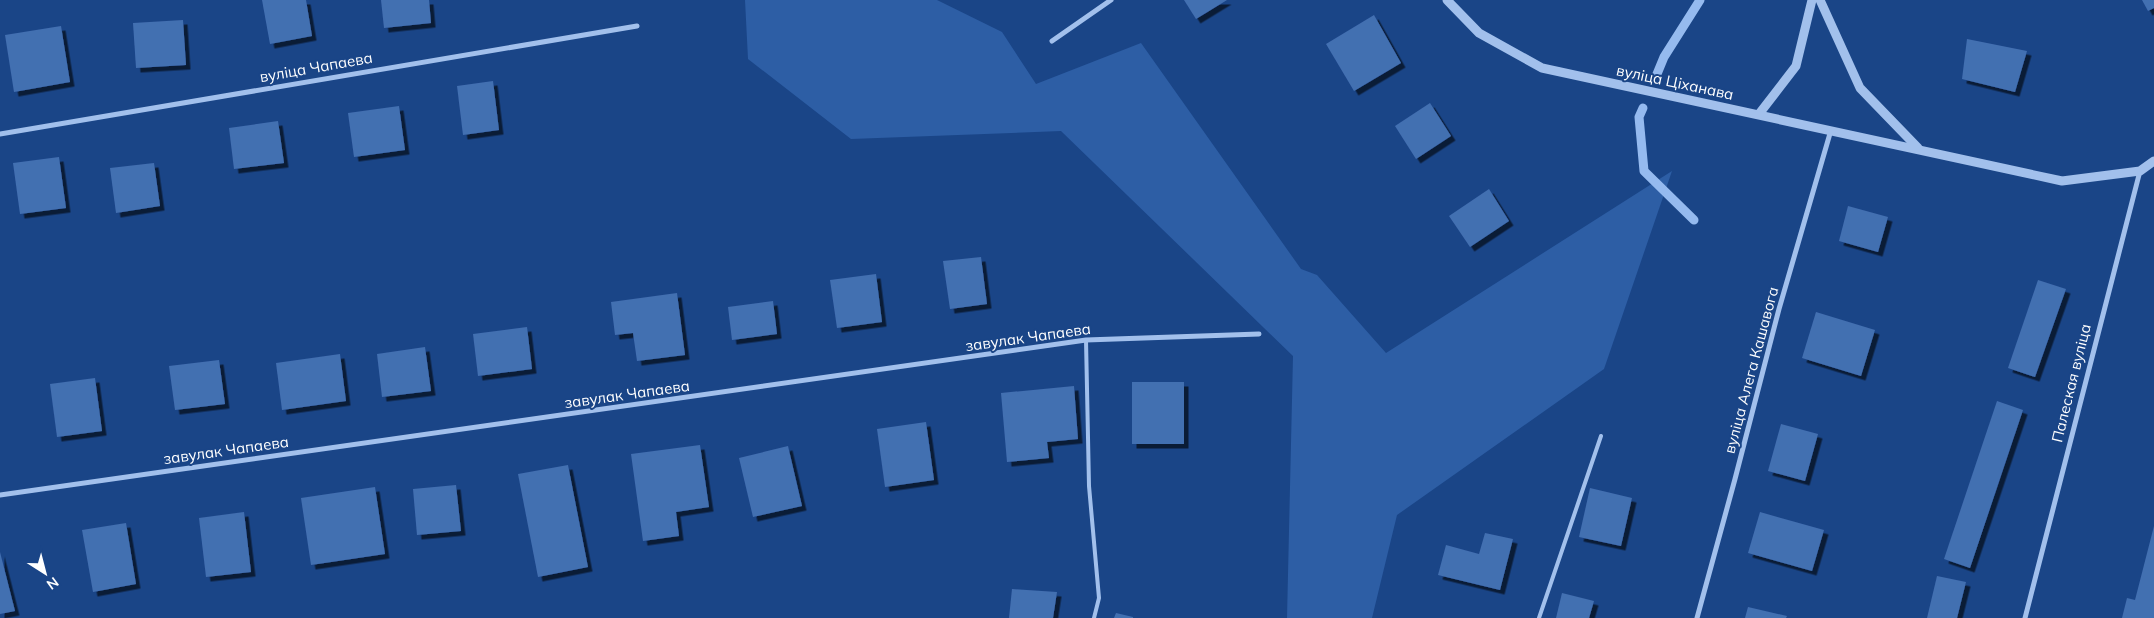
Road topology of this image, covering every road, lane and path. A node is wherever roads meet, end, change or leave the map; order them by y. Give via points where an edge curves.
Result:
1 (1110, 0) edge
2 (1446, 0) edge
3 (1812, 0) edge
4 (1820, 0) edge
5 (637, 26) dead end
6 (1052, 41) dead end
7 (1759, 114) junction
8 (1831, 129) junction
9 (0, 134) edge
10 (1918, 148) junction
11 (2154, 161) edge
12 (2140, 171) junction
13 (1259, 334) dead end
14 (1086, 340) junction
15 (1601, 436) dead end
16 (0, 495) edge
17 (1094, 618) edge
18 (1539, 618) edge
19 (1697, 618) edge
20 (2025, 618) edge

1 - 6 street
2 - 7 street, вуліца Ціханава via 1480,33 1542,68
3 - 7 street via 1796,66
4 - 10 street via 1860,88
5 - 9 street, вуліца Чапаева
7 - 8 street, вуліца Ціханава
8 - 10 street, вуліца Ціханава
8 - 19 street, вуліца Алега Кашавога via 1778,309
10 - 12 street, вуліца Ціханава via 2062,181
11 - 12 street
12 - 20 street, Палеская вуліца
13 - 14 street, завулак Чапаева
14 - 16 street, завулак Чапаева
14 - 17 lane via 1089,486 1099,598
15 - 18 lane

